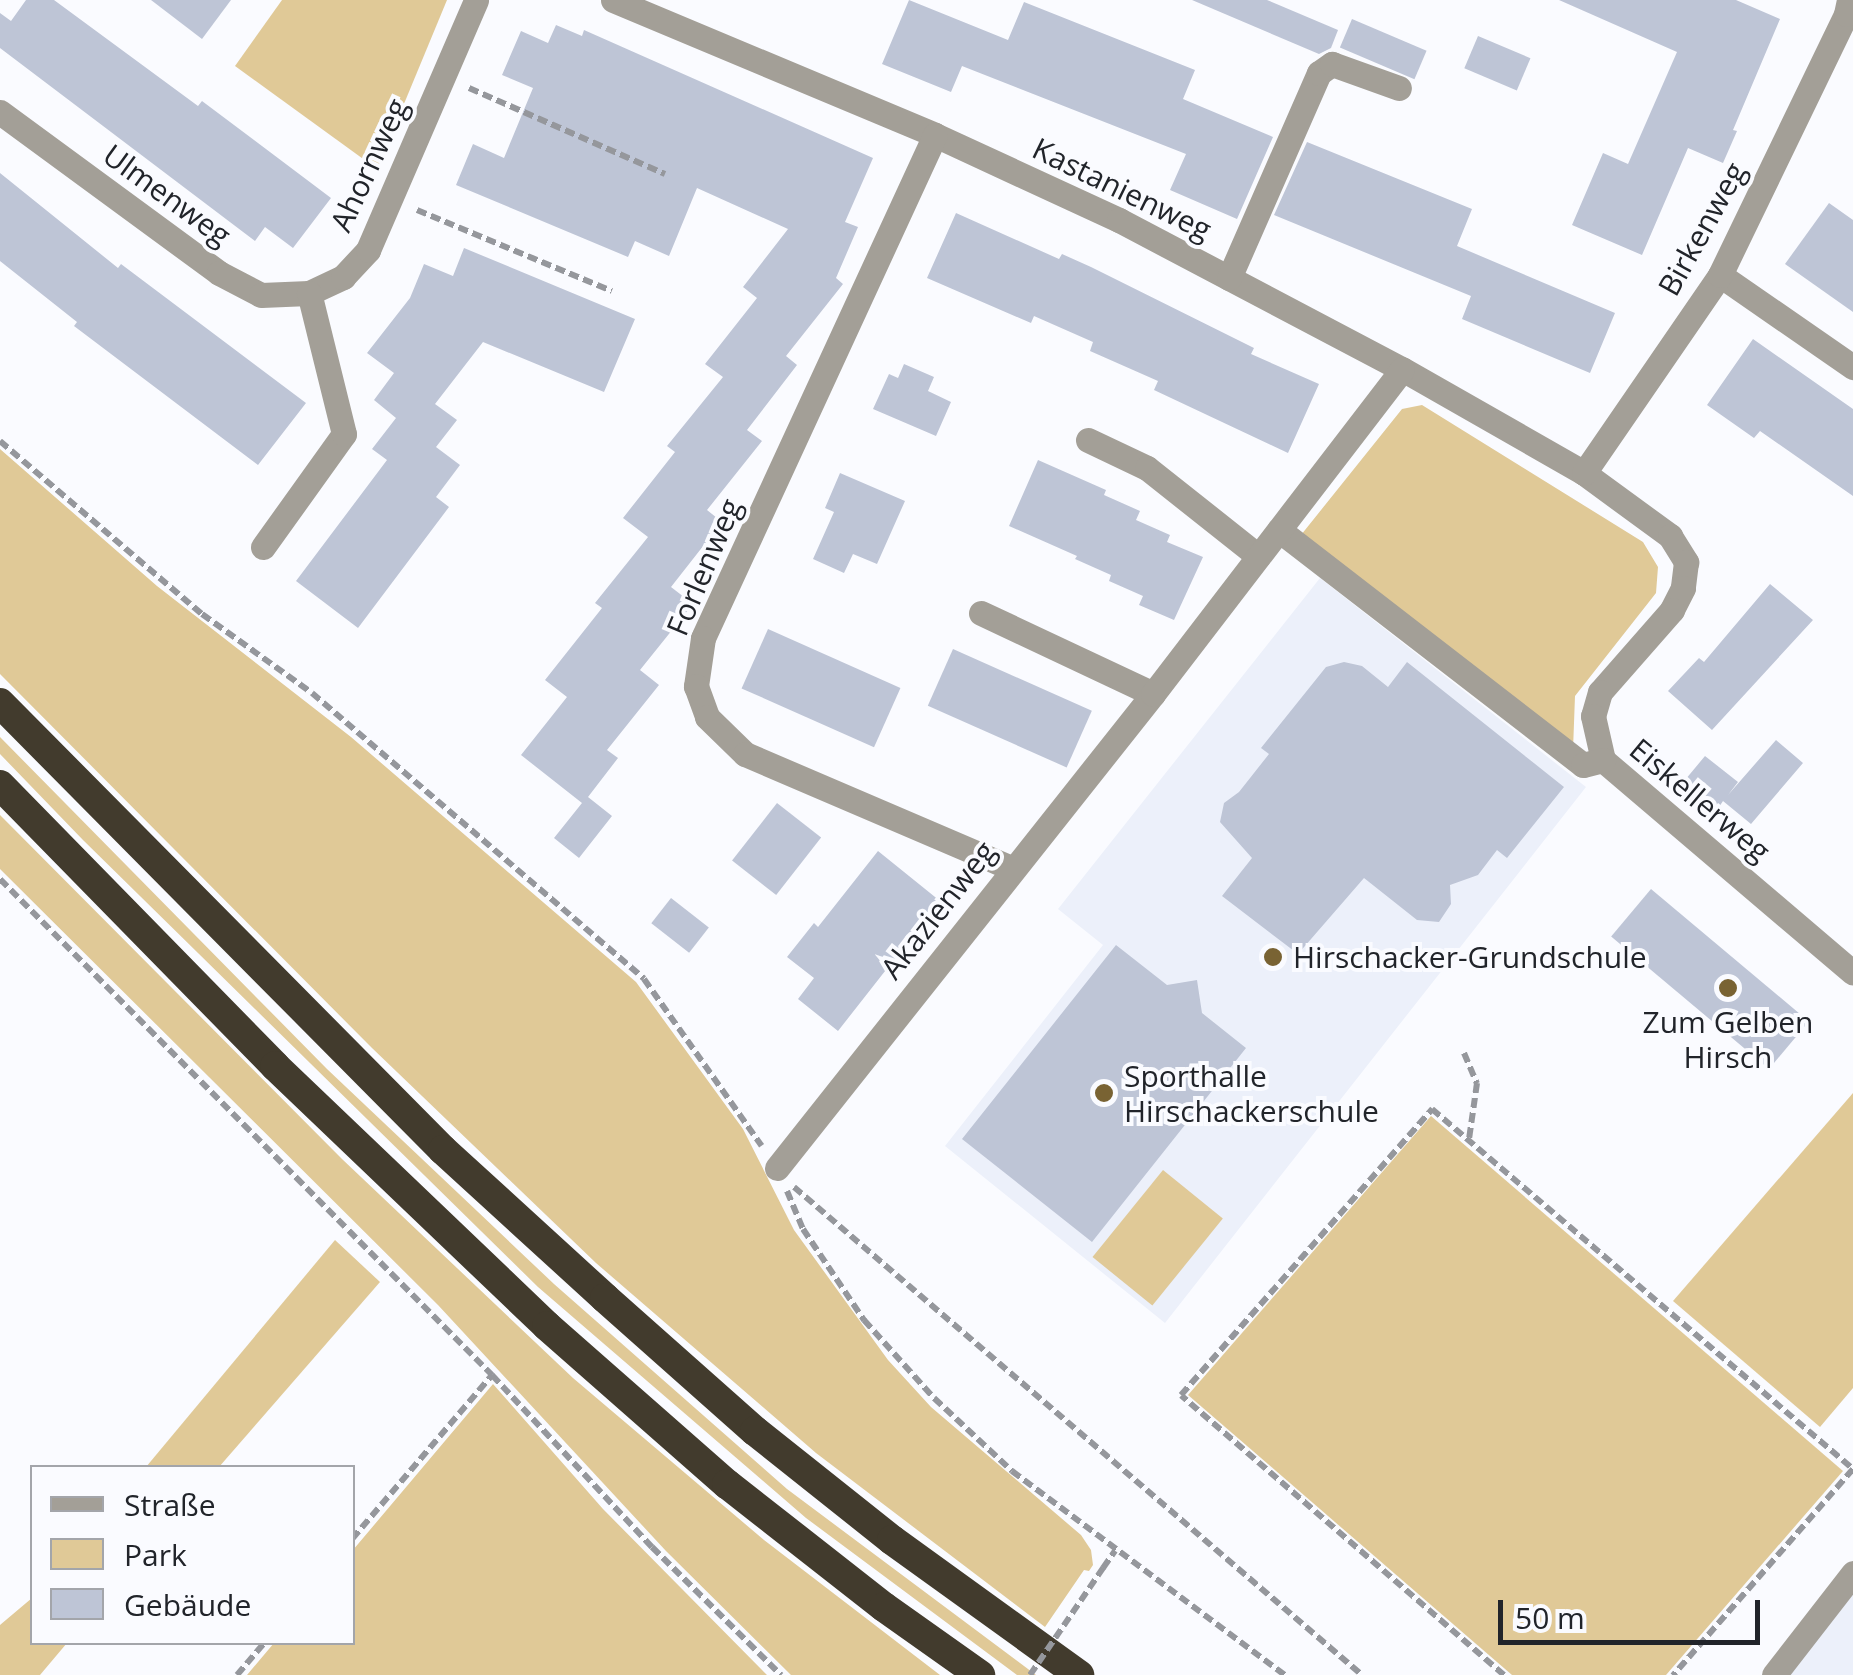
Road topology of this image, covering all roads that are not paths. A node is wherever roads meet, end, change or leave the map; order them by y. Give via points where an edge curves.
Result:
1 (476, 0) edge
2 (613, 0) edge
3 (1849, 0) edge
4 (1398, 88) dead end
5 (0, 112) edge
6 (935, 136) junction
7 (1720, 274) junction
8 (1228, 278) junction
9 (309, 293) junction
10 (1853, 367) edge
11 (1402, 369) junction
12 (1088, 440) dead end
13 (1584, 473) junction
14 (1279, 530) junction
15 (263, 548) dead end
16 (1258, 556) junction
17 (981, 613) dead end
18 (1153, 694) junction
19 (0, 703) edge
20 (1603, 760) junction
21 (0, 784) edge
22 (1011, 868) junction
23 (1853, 972) edge
24 (779, 1172) road end
25 (1853, 1573) edge
26 (980, 1675) edge
27 (1079, 1675) edge
28 (1774, 1675) edge

1 - 9 street, Ahornweg via 368,250 343,277
2 - 6 street, Kastanienweg
3 - 7 street, Birkenweg
4 - 8 street via 1332,64 1320,73
5 - 9 street, Ulmenweg via 218,273 262,294
6 - 8 street, Kastanienweg
6 - 22 street, Forlenweg via 703,638 696,686 707,717 745,754
7 - 10 street
7 - 13 street, Birkenweg
8 - 11 street, Kastanienweg
9 - 15 street via 344,434
11 - 13 street, Kastanienweg
11 - 14 street, Akazienweg
12 - 16 street via 1146,468
13 - 20 street, Eiskellerweg via 1670,536 1686,562 1672,610 1600,692 1593,716
14 - 16 street, Akazienweg
14 - 20 street via 1583,765
16 - 18 street, Akazienweg
17 - 18 street
18 - 22 street, Akazienweg
19 - 27 highway via 443,1150 605,1298 861,1516
20 - 23 street, Eiskellerweg
21 - 26 highway via 275,1066 546,1326 727,1484
22 - 24 street, Akazienweg
25 - 28 street

